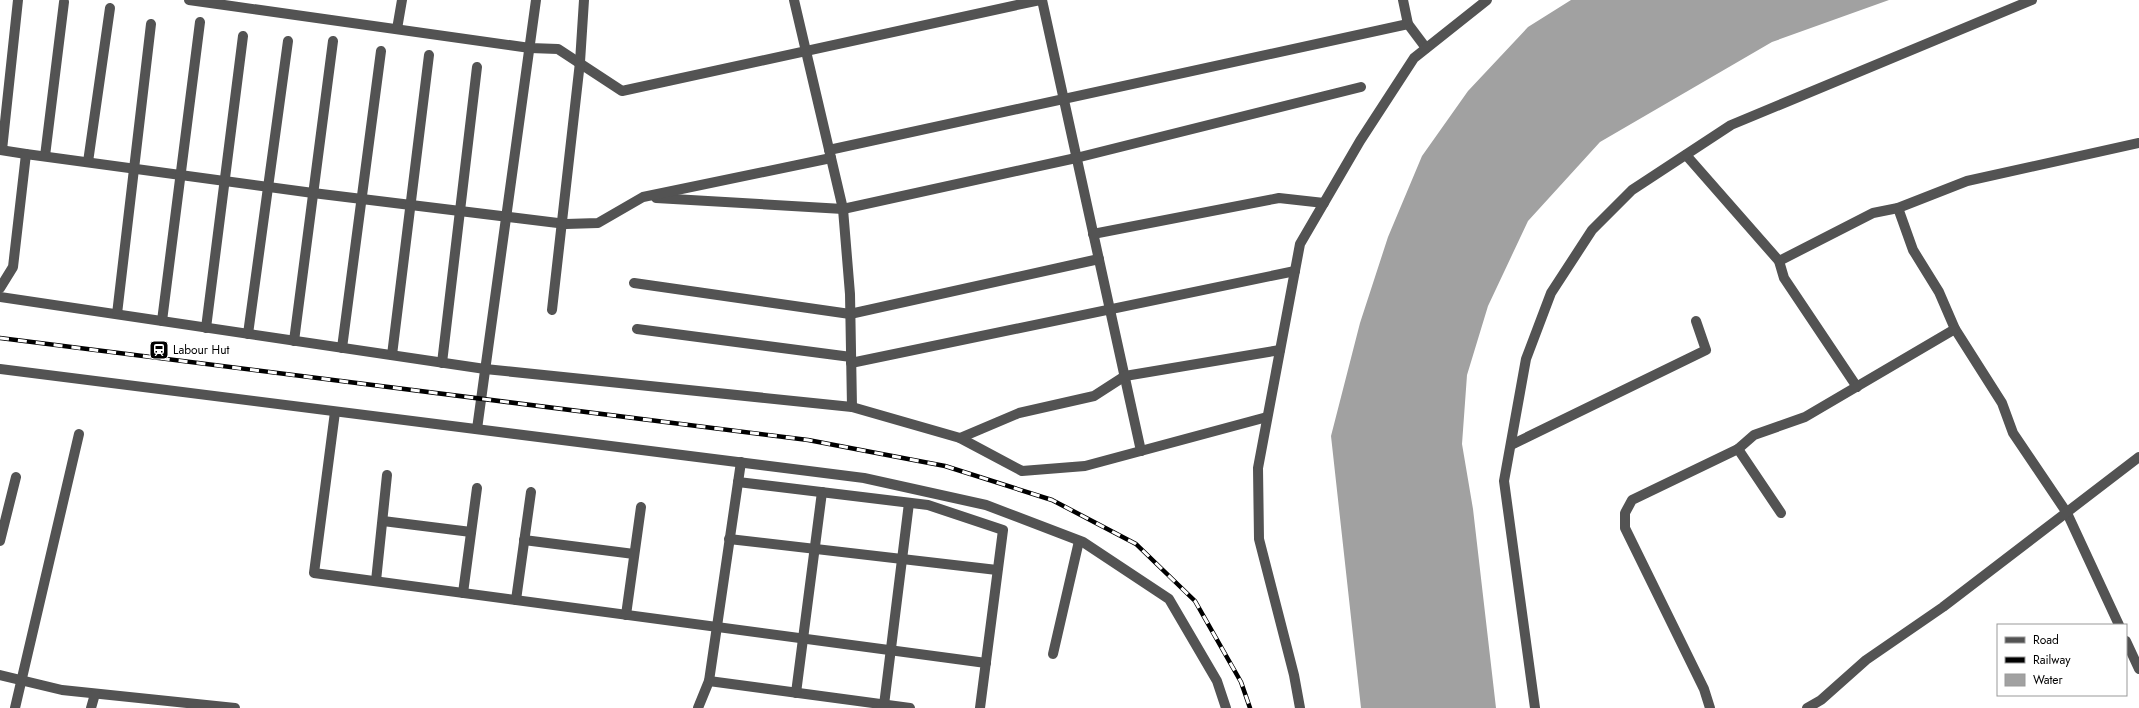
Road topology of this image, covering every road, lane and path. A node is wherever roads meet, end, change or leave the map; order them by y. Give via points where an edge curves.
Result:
1 (18, 0) edge
2 (189, 0) edge
3 (402, 0) edge
4 (536, 0) edge
5 (584, 0) edge
6 (794, 0) edge
7 (1041, 0) edge
8 (1403, 0) edge
9 (1487, 0) edge
10 (2032, 0) edge
11 (64, 2) dead end
12 (110, 8) dead end
13 (200, 22) dead end
14 (151, 24) dead end
15 (1408, 24) junction
16 (397, 29) junction
17 (243, 36) dead end
18 (288, 41) dead end
19 (333, 42) dead end
20 (530, 48) junction
21 (1426, 48) junction
22 (806, 50) junction
23 (381, 51) dead end
24 (430, 55) dead end
25 (580, 62) junction
26 (477, 67) dead end
27 (1361, 87) dead end
28 (1063, 99) junction
29 (2139, 143) edge
30 (1, 150) edge
31 (26, 154) junction
32 (830, 154) junction
33 (1686, 155) junction
34 (45, 156) junction
35 (1076, 158) junction
36 (88, 162) junction
37 (133, 168) junction
38 (181, 174) junction
39 (224, 180) junction
40 (268, 186) junction
41 (313, 193) junction
42 (642, 197) junction
43 (362, 199) junction
44 (1324, 203) junction
45 (410, 205) junction
46 (1898, 208) junction
47 (843, 209) junction
48 (460, 211) junction
49 (506, 217) junction
50 (562, 224) junction
51 (1093, 234) junction
52 (1099, 259) junction
53 (1778, 261) junction
54 (1295, 271) junction
55 (634, 283) dead end
56 (0, 288) edge
57 (0, 297) edge
58 (552, 310) dead end
59 (1110, 310) junction
60 (117, 314) junction
61 (850, 314) junction
62 (162, 321) junction
63 (1696, 321) dead end
64 (206, 328) junction
65 (637, 329) dead end
66 (1955, 329) junction
67 (248, 334) junction
68 (294, 341) junction
69 (342, 348) junction
70 (1280, 350) junction
71 (392, 355) junction
72 (851, 360) junction
73 (442, 363) junction
74 (0, 369) edge
75 (485, 369) junction
76 (1124, 376) junction
77 (1857, 387) junction
78 (852, 407) junction
79 (335, 412) junction
80 (1267, 417) junction
81 (477, 429) junction
82 (79, 434) dead end
83 (960, 438) junction
84 (1511, 445) junction
85 (1738, 448) junction
86 (1141, 451) junction
87 (2139, 457) edge
88 (741, 462) junction
89 (388, 475) dead end
90 (16, 477) dead end
91 (738, 482) junction
92 (477, 488) dead end
93 (531, 492) dead end
94 (822, 492) junction
95 (909, 503) junction
96 (641, 507) dead end
97 (1781, 513) dead end
98 (2067, 513) junction
99 (383, 521) junction
100 (471, 532) junction
101 (729, 539) junction
102 (524, 540) junction
103 (0, 541) edge
104 (1079, 541) junction
105 (815, 549) junction
106 (634, 554) junction
107 (902, 559) junction
108 (998, 570) junction
109 (376, 581) junction
110 (463, 593) junction
111 (516, 600) junction
112 (626, 615) junction
113 (2119, 624) edge
114 (717, 627) junction
115 (803, 639) junction
116 (2127, 643) edge
117 (890, 650) junction
118 (1053, 654) dead end
119 (986, 663) junction
120 (2139, 669) edge
121 (0, 675) edge
122 (22, 680) junction
123 (709, 681) junction
124 (796, 693) junction
125 (95, 694) junction
126 (143, 703) edge
127 (883, 706) edge
128 (15, 708) edge
129 (90, 708) edge
130 (235, 708) edge
131 (698, 708) edge
132 (910, 708) edge
133 (980, 708) edge
134 (1226, 708) edge
135 (1300, 708) edge
136 (1535, 708) edge
137 (1710, 708) edge
138 (1808, 708) edge

1 - 30 street
2 - 16 street
3 - 16 street
4 - 20 street
5 - 25 street
6 - 22 street
7 - 22 street
7 - 28 street
8 - 15 street
9 - 21 street
10 - 33 street via 1731,125
11 - 34 street
12 - 36 street
13 - 38 street
14 - 37 street
15 - 21 street
15 - 28 street
16 - 20 street
17 - 39 street
18 - 40 street
19 - 41 street
20 - 25 street via 558,49
20 - 49 street
21 - 44 street via 1414,58 1360,141
22 - 25 street via 622,91
22 - 32 street
23 - 43 street
24 - 45 street
25 - 50 street
26 - 48 street
27 - 35 street
28 - 32 street
28 - 35 street
29 - 46 street via 1967,181
30 - 31 street
31 - 34 street
31 - 56 street via 13,266
32 - 42 street
32 - 47 street
33 - 53 street
33 - 84 street via 1632,190 1592,230 1551,293 1526,360
34 - 36 street
35 - 47 street
35 - 51 street
36 - 37 street
37 - 38 street
37 - 60 street
38 - 39 street
38 - 62 street
39 - 40 street
39 - 64 street
40 - 41 street
40 - 67 street
41 - 43 street
41 - 68 street
42 - 47 street
42 - 50 street via 598,223
43 - 45 street
43 - 69 street
44 - 51 street via 1280,198
44 - 54 street via 1300,244
45 - 48 street
45 - 71 street
46 - 53 street via 1873,213
46 - 66 street via 1913,250 1939,292
47 - 61 street
48 - 49 street
48 - 73 street
49 - 50 street
49 - 75 street
50 - 58 street
51 - 52 street
52 - 59 street
52 - 61 street
53 - 77 street via 1784,278
54 - 59 street
54 - 70 street
55 - 61 street
57 - 60 street
59 - 72 street
59 - 76 street
60 - 62 street
61 - 72 street
62 - 64 street
63 - 84 street via 1706,350
64 - 67 street
65 - 72 street
66 - 77 street
66 - 98 street via 2002,403 2013,433
67 - 68 street
68 - 69 street
69 - 71 street
70 - 76 street
70 - 80 street
71 - 73 street
72 - 78 street
73 - 75 street
74 - 79 street
75 - 78 street
75 - 81 street
76 - 83 street via 1094,396 1019,413
76 - 86 street
77 - 85 street via 1805,416 1754,435
78 - 83 street
79 - 81 street
79 - 109 street via 314,573
80 - 86 street
80 - 135 street via 1258,468 1259,540
81 - 88 street
82 - 122 street
83 - 86 street via 1022,471 1085,466
84 - 136 street via 1504,480
85 - 97 street
85 - 137 street via 1632,500 1626,513 1625,528 1704,689
87 - 98 street
88 - 91 street
88 - 104 street via 864,478 986,505
89 - 99 street
90 - 103 street
91 - 94 street
91 - 101 street
92 - 100 street
93 - 102 street
94 - 95 street
94 - 105 street
95 - 107 street
95 - 108 street via 928,505 1003,530
96 - 106 street
98 - 113 street
98 - 138 street via 1943,607 1866,660 1821,700
99 - 100 street
99 - 109 street
100 - 110 street
101 - 105 street
101 - 114 street
102 - 106 street
102 - 111 street
104 - 118 street
104 - 134 street via 1169,599 1217,681
105 - 107 street
105 - 115 street
106 - 112 street
107 - 108 street
107 - 117 street
108 - 119 street
109 - 110 street
110 - 111 street
111 - 112 street
112 - 114 street
114 - 115 street
114 - 123 street
115 - 117 street
115 - 124 street
116 - 120 street
117 - 119 street
117 - 127 street
119 - 133 street
121 - 122 street
122 - 125 street via 62,690
122 - 128 street
123 - 124 street
123 - 131 street
124 - 127 street
125 - 126 street
125 - 129 street
126 - 130 street
127 - 132 street

